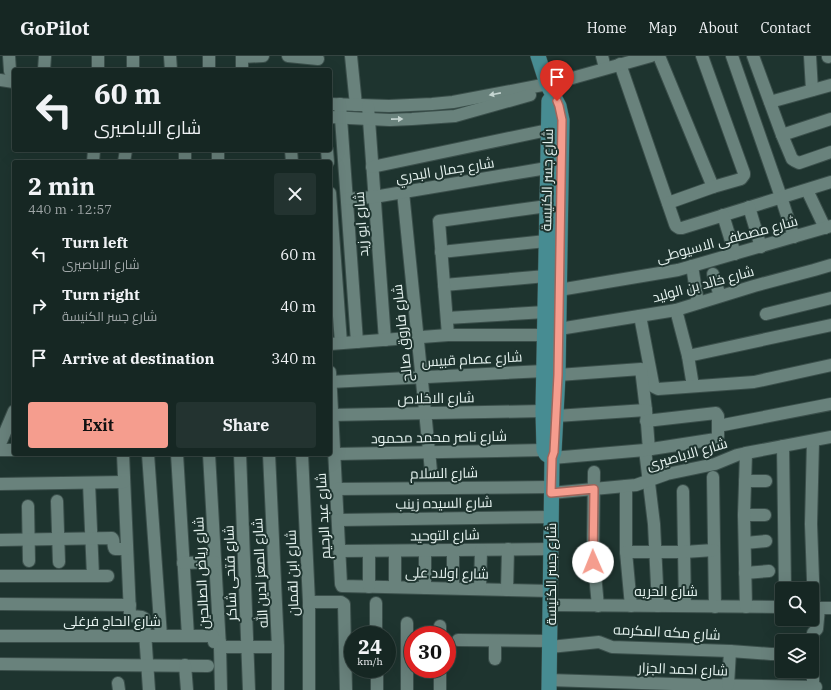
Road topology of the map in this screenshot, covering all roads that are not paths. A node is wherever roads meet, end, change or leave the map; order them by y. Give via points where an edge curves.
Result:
1 (9, 56) edge
2 (45, 56) edge
3 (98, 56) edge
4 (133, 56) edge
5 (170, 56) edge
6 (209, 56) edge
7 (263, 56) edge
8 (288, 56) edge
9 (351, 56) edge
10 (538, 56) edge
11 (602, 56) edge
12 (659, 56) edge
13 (702, 56) edge
14 (732, 56) edge
15 (753, 56) edge
16 (810, 56) edge
17 (242, 57) edge
18 (647, 57) edge
19 (318, 62) edge
20 (620, 64) junction
21 (44, 68) edge
22 (98, 68) edge
23 (133, 68) edge
24 (171, 68) edge
25 (209, 68) edge
26 (242, 68) edge
27 (605, 68) junction
28 (10, 74) edge
29 (0, 80) edge
30 (831, 85) edge
31 (552, 88) junction
32 (812, 90) junction
33 (770, 102) junction
34 (335, 104) edge
35 (362, 106) junction
36 (336, 117) edge
37 (369, 119) junction
38 (831, 119) edge
39 (548, 130) junction
40 (782, 135) junction
41 (831, 152) edge
42 (372, 167) junction
43 (547, 168) junction
44 (831, 182) edge
45 (712, 187) junction
46 (807, 190) junction
47 (403, 192) junction
48 (374, 197) junction
49 (781, 197) junction
50 (347, 199) junction
51 (668, 203) junction
52 (547, 206) junction
53 (749, 207) junction
54 (723, 215) junction
55 (828, 227) edge
56 (794, 237) junction
57 (546, 241) junction
58 (761, 247) junction
59 (441, 252) junction
60 (332, 253) edge
61 (735, 254) junction
62 (831, 265) edge
63 (692, 266) junction
64 (713, 274) dead end
65 (546, 276) junction
66 (444, 285) junction
67 (559, 290) junction
68 (720, 296) junction
69 (831, 298) edge
70 (698, 303) junction
71 (676, 310) junction
72 (545, 312) junction
73 (766, 314) dead end
74 (640, 316) junction
75 (447, 318) junction
76 (831, 325) edge
77 (558, 329) junction
78 (448, 335) junction
79 (544, 335) junction
80 (418, 337) junction
81 (385, 340) junction
82 (357, 342) junction
83 (335, 344) edge
84 (688, 356) junction
85 (831, 365) edge
86 (551, 373) junction
87 (422, 377) junction
88 (332, 382) edge
89 (693, 386) junction
90 (831, 404) edge
91 (425, 413) junction
92 (550, 413) junction
93 (332, 415) edge
94 (646, 415) junction
95 (8, 418) edge
96 (332, 425) edge
97 (718, 426) junction
98 (831, 437) edge
99 (813, 441) junction
100 (0, 444) edge
101 (783, 446) junction
102 (0, 450) edge
103 (12, 450) edge
104 (647, 450) junction
105 (429, 452) junction
106 (746, 453) junction
107 (335, 454) junction
108 (548, 454) junction
109 (123, 456) edge
110 (148, 456) edge
111 (176, 456) edge
112 (209, 456) edge
113 (240, 456) edge
114 (270, 456) edge
115 (302, 456) edge
116 (431, 471) dead end
117 (594, 472) dead end
118 (713, 477) dead end
119 (766, 480) dead end
120 (648, 481) junction
121 (745, 481) junction
122 (89, 482) junction
123 (124, 482) junction
124 (0, 484) edge
125 (626, 486) junction
126 (594, 489) junction
127 (336, 490) junction
128 (551, 490) junction
129 (683, 491) dead end
130 (57, 501) dead end
131 (28, 506) dead end
132 (744, 515) junction
133 (765, 515) dead end
134 (551, 516) junction
135 (338, 520) junction
136 (91, 538) junction
137 (58, 539) junction
138 (0, 540) edge
139 (28, 540) junction
140 (766, 541) dead end
141 (745, 543) junction
142 (127, 549) junction
143 (508, 549) junction
144 (551, 549) junction
145 (425, 550) junction
146 (453, 550) junction
147 (481, 550) junction
148 (714, 550) junction
149 (340, 551) junction
150 (369, 551) junction
151 (395, 551) junction
152 (626, 552) junction
153 (684, 552) junction
154 (655, 553) junction
155 (29, 561) dead end
156 (59, 562) dead end
157 (215, 562) junction
158 (183, 563) junction
159 (769, 571) dead end
160 (745, 573) junction
161 (0, 576) edge
162 (93, 576) junction
163 (108, 576) dead end
164 (785, 582) edge
165 (817, 582) edge
166 (342, 586) joint
167 (369, 587) junction
168 (395, 587) junction
169 (425, 588) junction
170 (453, 588) junction
171 (480, 589) junction
172 (508, 590) junction
173 (551, 598) junction
174 (309, 602) junction
175 (376, 603) dead end
176 (0, 604) edge
177 (130, 605) junction
178 (598, 606) junction
179 (631, 606) junction
180 (658, 606) junction
181 (685, 606) junction
182 (715, 607) junction
183 (746, 607) junction
184 (775, 607) edge
185 (407, 623) dead end
186 (376, 626) edge
187 (0, 636) edge
188 (145, 636) junction
189 (161, 636) junction
190 (188, 636) junction
191 (458, 640) dead end
192 (495, 641) junction
193 (550, 644) junction
194 (220, 645) junction
195 (248, 647) junction
196 (278, 647) junction
197 (730, 651) junction
198 (775, 654) edge
199 (495, 659) dead end
200 (0, 664) edge
201 (147, 665) junction
202 (185, 666) junction
203 (208, 666) dead end
204 (377, 678) edge
205 (440, 678) edge
206 (814, 678) edge
207 (549, 685) edge
208 (728, 686) junction
209 (703, 687) edge
210 (149, 690) edge
211 (187, 690) edge
212 (221, 690) edge
213 (250, 690) edge
214 (278, 690) edge
215 (309, 690) edge
216 (346, 690) edge
217 (377, 690) edge
218 (408, 690) edge
219 (440, 690) edge

1 - 28 street
2 - 21 street
3 - 22 street
4 - 23 street
5 - 24 street
6 - 25 street
7 - 17 street
8 - 19 street
9 - 35 street, شارع ابو زيد
10 - 31 main road
11 - 27 street
12 - 45 street
13 - 45 street via 744,173 741,179
14 - 49 street
15 - 33 street
16 - 32 street
17 - 26 street
18 - 20 street
20 - 27 street
20 - 51 street
27 - 31 street
28 - 29 street
30 - 32 street
31 -> 35 street via 411,106
37 -> 31 street via 455,116
31 - 39 main road, شارع جسر الكنيسة
31 - 67 main road, شارع جسر الكنيسة via 562,120
32 - 33 street
33 - 40 street
34 - 35 street
34 - 36 street
35 - 37 street, شارع ابو زيد
36 - 37 street
36 - 50 street
37 - 42 street, شارع ابو زيد
38 - 40 street
39 - 42 street
39 - 43 main road, شارع جسر الكنيسة
40 - 41 street via 794,161 799,162
42 - 48 street, شارع ابو زيد
43 - 47 street, شارع جمال البدري
43 - 52 main road, شارع جسر الكنيسة
44 - 46 street
45 - 51 street
46 - 49 street
46 - 55 street
47 - 48 street, شارع جمال البدري
47 - 80 street, شارع فاروق صالح
48 - 50 street, شارع جمال البدري
48 - 81 street, شارع ابو زيد
49 - 53 street
49 - 56 street
50 - 82 street
51 - 54 street via 679,228
52 - 57 main road, شارع جسر الكنيسة
52 - 59 street via 438,221
53 - 54 street
53 - 58 street
54 - 61 street
55 - 56 street, شارع مصطفى الاسيوطى
56 - 58 street, شارع مصطفى الاسيوطى
57 - 59 street
57 - 65 main road, شارع جسر الكنيسة
58 - 61 street, شارع مصطفى الاسيوطى
59 - 66 street
60 - 83 street
61 - 63 street, شارع مصطفى الاسيوطى
62 - 68 street, شارع خالد بن الوليد
63 - 67 street, شارع مصطفى الاسيوطى
63 - 70 street
64 - 68 street
65 - 66 street
65 - 72 main road, شارع جسر الكنيسة
66 - 75 street
67 - 77 main road, شارع جسر الكنيسة
68 - 70 street, شارع خالد بن الوليد
69 - 73 street
70 - 71 street, شارع خالد بن الوليد
71 - 74 street, شارع خالد بن الوليد
71 - 84 street
72 - 75 street
72 - 79 main road, شارع جسر الكنيسة
74 - 77 street, شارع خالد بن الوليد
74 - 89 street via 654,387 658,389
75 - 78 street
76 - 84 street
77 - 86 main road, شارع جسر الكنيسة
78 - 79 street
78 - 80 street
79 - 86 main road, شارع جسر الكنيسة
80 - 81 street
80 - 87 street, شارع فاروق صالح
81 - 82 street
82 - 83 street
84 - 89 street
85 - 89 street via 754,382
86 - 87 street, شارع عصام قبيس
86 - 92 main road, شارع جسر الكنيسة
86 - 94 street, شارع عصام قبيس via 639,368
87 - 88 street, شارع عصام قبيس
87 - 91 street, شارع فاروق صالح
90 - 97 street
91 - 92 street, شارع الاخلاص
91 - 93 street, شارع الاخلاص
91 - 105 street, شارع فاروق صالح
92 - 94 street, شارع الاخلاص
92 - 108 main road, شارع جسر الكنيسة via 554,452
94 - 97 street, شارع الاخلاص via 716,413
94 - 104 street
95 - 100 street
96 - 107 street, شارع عبد الرحيم
97 - 104 street, شارع ناصر محمد محمود via 716,439
98 - 99 street, شارع الاباصيرى
99 - 101 street, شارع الاباصيرى
99 - 165 street via 811,524
101 - 106 street, شارع الاباصيرى
101 - 164 street
102 - 103 street
104 - 108 street, شارع ناصر محمد محمود
104 - 120 street
105 - 107 street, شارع ناصر محمد محمود
105 - 108 street, شارع ناصر محمد محمود
105 - 116 street, شارع فاروق صالح
106 - 120 street, شارع الاباصيرى
106 - 121 street
107 - 127 street, شارع عبد الرحيم
108 - 128 main road, شارع جسر الكنيسة
109 - 123 street
110 - 189 street
111 - 158 street
112 - 157 street, شارع رياض الصالحين
113 - 195 street, شارع فتحى شاكر
114 - 196 street, شارع المعز لدين الله
115 - 174 street, شارع ابن لقمان
117 - 126 street
118 - 148 street
119 - 121 street
120 - 125 street, شارع الاباصيرى via 636,486
120 - 154 street
121 - 132 street
122 - 123 street
122 - 124 street
122 - 136 street
123 - 142 street
125 - 126 street, شارع الاباصيرى
125 - 152 street
126 - 128 street, شارع الاباصيرى
126 - 178 street via 593,553
127 - 128 street, شارع السلام
127 - 135 street, شارع عبد الرحيم
128 - 134 main road, شارع جسر الكنيسة
129 - 153 street
130 - 137 street
131 - 139 street
132 - 133 street
132 - 141 street
134 - 135 street, شارع السيده زينب
134 - 144 main road, شارع جسر الكنيسة
135 - 149 street, شارع عبد الرحيم
136 - 137 street
136 - 142 street via 112,538 115,549
136 - 162 street
137 - 139 street
137 - 156 street
138 - 139 street
139 - 155 street
140 - 141 street
141 - 160 street
142 - 177 street
143 - 144 street, شارع التوحيد
143 - 147 street, شارع التوحيد
143 - 172 street
144 - 173 main road, شارع جسر الكنيسة
145 - 146 street, شارع التوحيد
145 - 151 street, شارع التوحيد
145 - 169 street
146 - 147 street, شارع التوحيد
146 - 170 street
147 - 171 street
148 - 153 street
148 - 182 street
149 - 150 street, شارع التوحيد
149 - 166 street, شارع عبد الرحيم
150 - 151 street, شارع التوحيد
150 - 167 street
151 - 168 street
152 - 154 street
152 - 179 street
153 - 154 street
153 - 181 street
154 - 180 street
157 - 158 street
157 - 194 street, شارع رياض الصالحين
158 - 190 street
159 - 160 street
160 - 183 street
161 - 162 street
162 - 163 street
166 - 167 street, شارع اولاد على
167 - 168 street, شارع اولاد على
168 - 169 street, شارع اولاد على
169 - 170 street, شارع اولاد على
170 - 171 street, شارع اولاد على
171 - 172 street, شارع اولاد على
172 - 173 street, شارع اولاد على
173 - 178 street, شارع الحريه
173 - 193 main road, شارع جسر الكنيسة
174 - 215 street, شارع ابن لقمان
174 - 216 street via 344,604
175 - 186 street
176 - 177 street
177 - 188 street via 131,616 143,618
178 - 179 street, شارع الحريه
179 - 180 street, شارع الحريه
180 - 181 street, شارع الحريه
181 - 182 street, شارع الحريه
182 - 183 street, شارع الحريه
183 - 184 street, شارع الحريه
185 - 218 street
187 - 188 street, شارع الحاج فرغلى
188 - 189 street, شارع الحاج فرغلى
188 - 201 street
189 - 190 street, شارع الحاج فرغلى
190 - 194 street, شارع الحاج فرغلى via 213,636 214,642
191 - 192 street, شارع مكه المكرمه
192 - 193 street, شارع مكه المكرمه
192 - 199 street
193 - 197 street, شارع مكه المكرمه via 599,642 612,647
193 - 207 main road, شارع جسر الكنيسة
194 - 195 street
194 - 212 street, شارع رياض الصالحين
195 - 196 street
195 - 213 street, شارع فتحى شاكر
196 - 214 street, شارع المعز لدين الله
197 - 198 street, شارع مكه المكرمه
197 - 208 street
200 - 201 street
201 - 202 street
201 - 210 street
202 - 203 street
202 - 211 street
204 - 217 street
205 - 219 street
206 - 208 street, شارع احمد الجزار via 815,687
207 - 209 street, شارع احمد الجزار
208 - 209 street, شارع احمد الجزار

